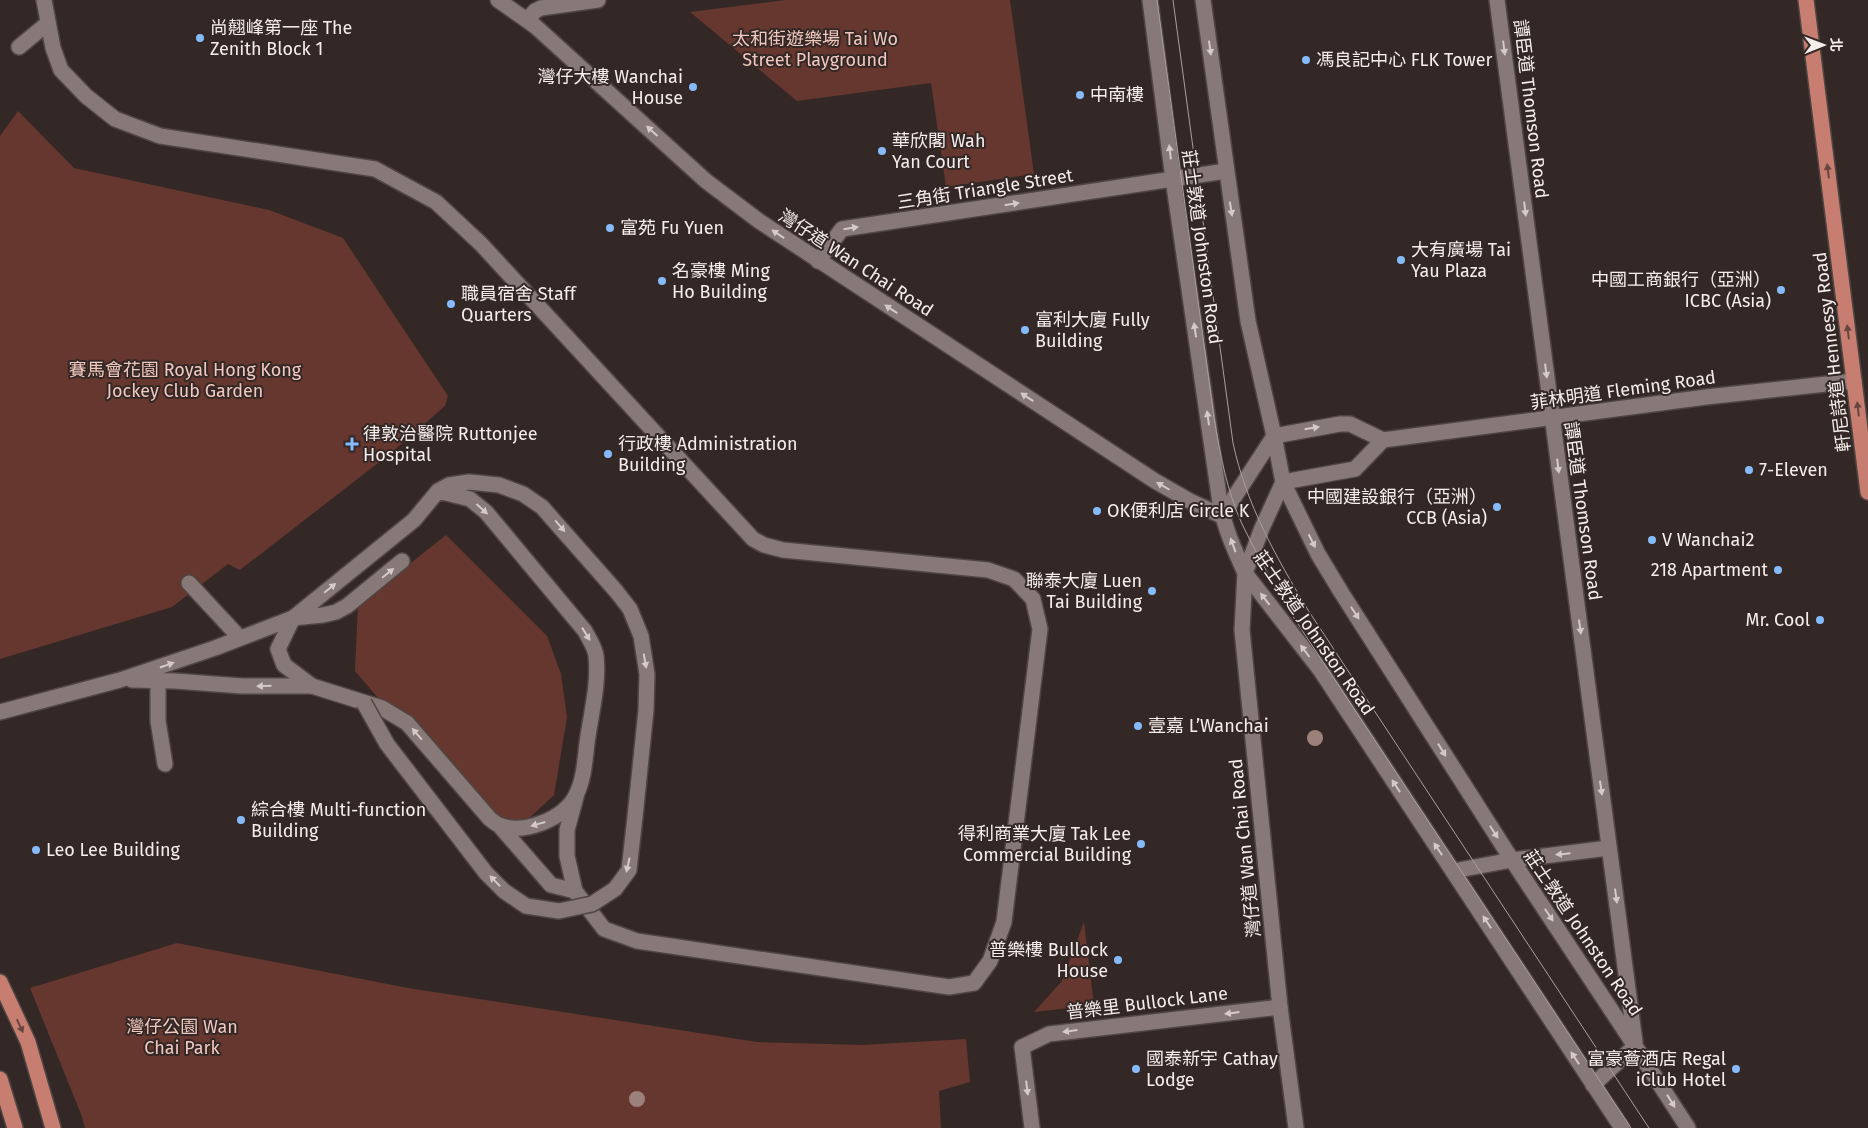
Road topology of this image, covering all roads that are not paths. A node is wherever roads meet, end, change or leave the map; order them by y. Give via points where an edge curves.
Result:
1 (44, 0) edge
2 (598, 0) edge
3 (1150, 0) edge
4 (1203, 0) edge
5 (1497, 0) edge
6 (1806, 0) edge
7 (506, 2) edge
8 (527, 20) junction
9 (48, 23) junction
10 (19, 47) dead end
11 (1226, 170) junction
12 (1173, 179) junction
13 (818, 261) junction
14 (1861, 380) edge
15 (1552, 418) junction
16 (1274, 436) junction
17 (1383, 440) junction
18 (1283, 482) junction
19 (438, 491) junction
20 (1868, 492) edge
21 (1222, 516) junction
22 (402, 561) dead end
23 (1245, 573) junction
24 (189, 583) dead end
25 (292, 618) junction
26 (240, 638) junction
27 (120, 680) junction
28 (158, 681) junction
29 (312, 686) junction
30 (364, 703) junction
31 (0, 712) edge
32 (165, 764) dead end
33 (576, 797) junction
34 (499, 825) junction
35 (1609, 848) junction
36 (1512, 860) junction
37 (1453, 871) junction
38 (576, 891) junction
39 (0, 982) edge
40 (1280, 1007) junction
41 (1635, 1046) junction
42 (0, 1078) edge
43 (1593, 1085) junction
44 (14, 1128) edge
45 (53, 1128) edge
46 (1032, 1128) edge
47 (1296, 1128) edge
48 (1622, 1128) edge
49 (1688, 1128) edge

1 - 9 street
2 - 8 street via 541,8
12 -> 3 street, 莊士敦道 Johnston Road
4 -> 11 street, 莊士敦道 Johnston Road
5 -> 15 street, 譚臣道 Thomson Road
14 -> 6 main road, 軒尼詩道 Hennessy Road
7 - 8 street, 灣仔道 Wan Chai Road
13 -> 8 street, 灣仔道 Wan Chai Road via 706,181
9 - 10 street
9 - 38 street via 61,70 115,119 160,136 376,169 436,202 481,244 753,539 783,550 988,570 1014,579 1033,599 1040,629 1004,922 990,961 974,983 949,987 637,941 604,929
11 - 12 street, 三角街 Triangle Street
11 -> 16 street, 莊士敦道 Johnston Road via 1248,321
13 -> 12 street, 三角街 Triangle Street via 842,229
21 -> 12 street, 莊士敦道 Johnston Road
21 -> 13 street, 灣仔道 Wan Chai Road via 1155,481
14 - 15 street, 菲林明道 Fleming Road
20 -> 14 main road, 軒尼詩道 Hennessy Road
15 - 17 street, 菲林明道 Fleming Road
15 -> 35 street, 譚臣道 Thomson Road
16 -> 17 street via 1350,424
16 - 18 street, 莊士敦道 Johnston Road
16 - 21 street
17 - 18 street via 1355,469
18 - 23 street, 灣仔道 Wan Chai Road
18 -> 36 street, 莊士敦道 Johnston Road via 1318,554 1341,592
25 -> 19 street via 414,520
19 -> 30 street, bridge via 449,485 468,482 499,485 524,494 542,507 630,609 640,636 647,674 646,710 628,870 615,889 592,904 559,911 526,906 504,891 486,873 388,744
19 -> 33 street via 470,499 486,512 585,631 596,653 596,680 582,780
23 -> 21 street, 莊士敦道 Johnston Road
25 -> 22 street via 323,615 347,606
37 -> 23 street, 莊士敦道 Johnston Road via 1321,671
23 - 40 street, 灣仔道 Wan Chai Road via 1244,662
24 - 26 street
25 - 26 street
25 - 29 street via 278,648 284,665
27 -> 26 street
27 - 28 street
27 - 31 street
29 -> 28 street
28 - 32 street via 158,721
29 - 30 street
34 -> 30 street via 490,819 407,723 382,708
33 -> 34 street via 548,821 525,828
33 - 38 street via 567,830 567,856
34 - 38 street via 551,885
35 -> 36 street
35 -> 41 street, 譚臣道 Thomson Road
36 - 37 street
36 -> 41 street, 莊士敦道 Johnston Road
43 -> 37 street, 莊士敦道 Johnston Road
39 -> 45 main road via 28,1042
40 -> 46 street, 普樂里 Bullock Lane via 1049,1034 1022,1047
40 - 47 street, 灣仔道 Wan Chai Road
41 - 43 street
41 -> 49 street, 莊士敦道 Johnston Road
42 - 44 main road
43 - 48 street, 莊士敦道 Johnston Road

